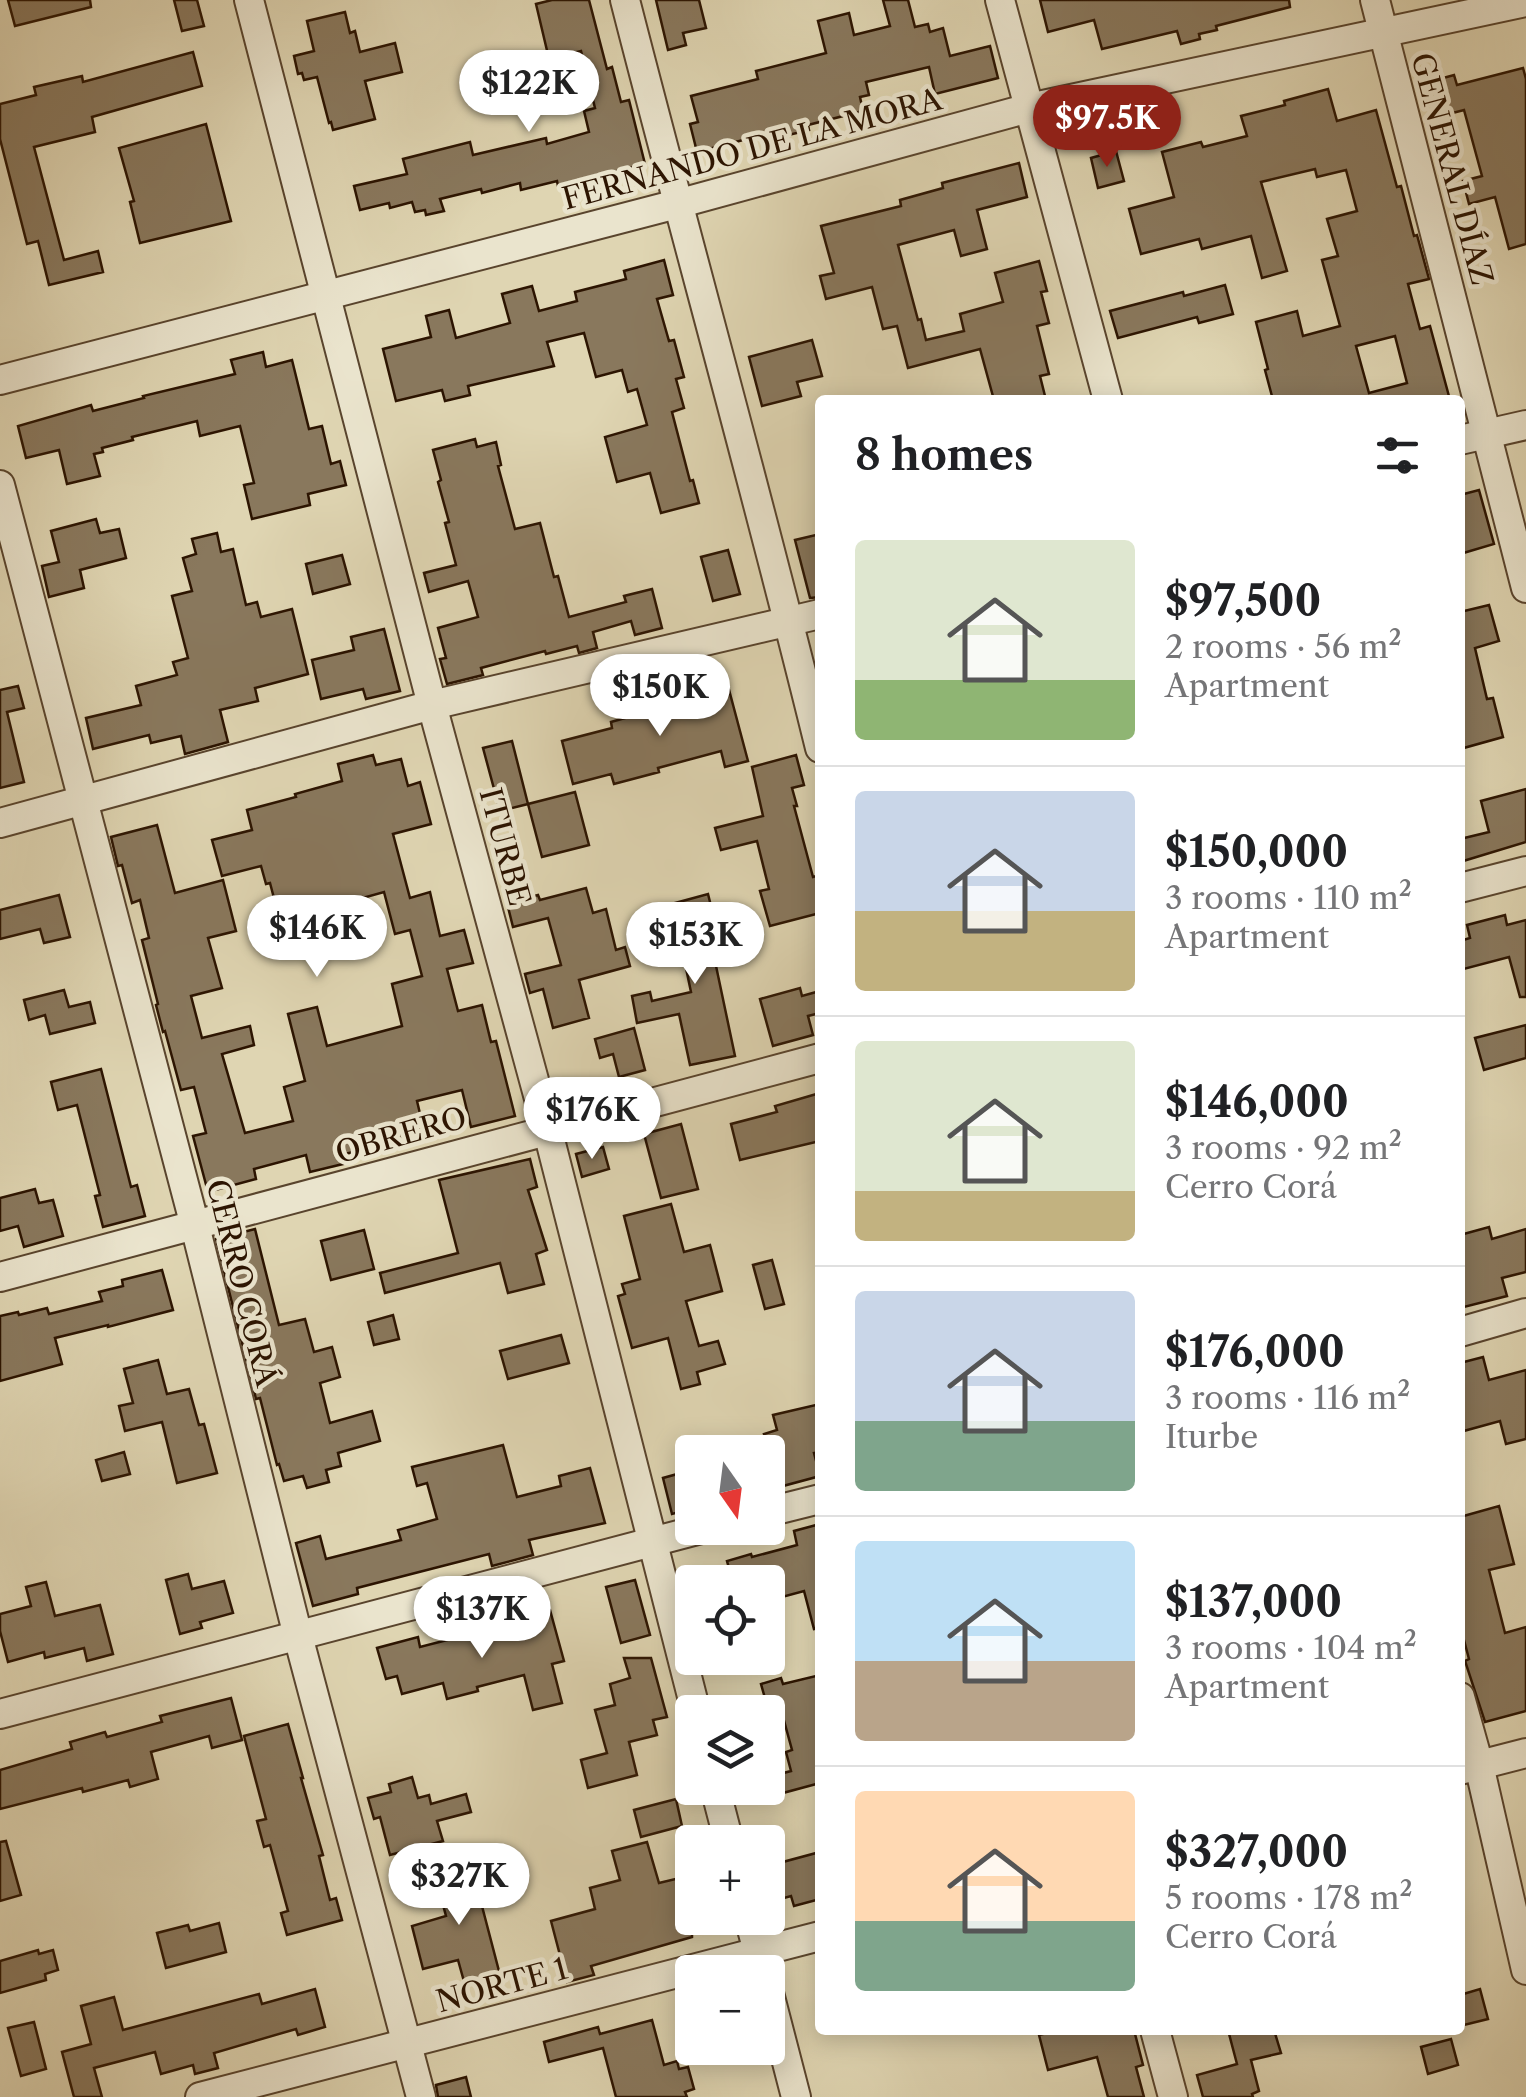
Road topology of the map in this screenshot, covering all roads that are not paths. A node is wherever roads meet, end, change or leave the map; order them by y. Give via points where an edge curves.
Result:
1 (248, 0) edge
2 (625, 0) edge
3 (1000, 0) edge
4 (1374, 0) edge
5 (1526, 2) edge
6 (1383, 34) junction
7 (1028, 108) junction
8 (677, 204) junction
9 (325, 294) junction
10 (0, 380) edge
11 (1107, 395) edge
12 (1526, 425) edge
13 (1488, 432) junction
14 (1465, 439) edge
15 (0, 485) edge
16 (1526, 588) edge
17 (815, 616) edge
18 (790, 623) junction
19 (432, 705) junction
20 (815, 727) edge
21 (82, 799) junction
22 (0, 823) edge
23 (1526, 870) edge
24 (1465, 887) edge
25 (815, 1059) edge
26 (547, 1128) junction
27 (195, 1226) junction
28 (0, 1277) edge
29 (1526, 1313) edge
30 (1465, 1331) edge
31 (815, 1500) edge
32 (785, 1508) edge
33 (675, 1535) edge
34 (651, 1541) junction
35 (298, 1636) junction
36 (692, 1695) edge
37 (0, 1714) edge
38 (1465, 1732) edge
39 (1526, 1753) edge
40 (1470, 1768) edge
41 (815, 1938) edge
42 (777, 1955) edge
43 (1526, 1970) edge
44 (675, 1982) edge
45 (1156, 2035) edge
46 (406, 2044) junction
47 (785, 2054) edge
48 (200, 2097) edge
49 (421, 2097) edge
50 (796, 2097) edge
51 (1173, 2097) edge

1 - 9 street, ITURBE
2 - 8 street
3 - 7 street
4 - 6 street, GENERAL DÍAZ
5 - 6 street, FERNANDO DE LA MORA
6 - 7 street, FERNANDO DE LA MORA
6 - 13 street, GENERAL DÍAZ
7 - 8 street, FERNANDO DE LA MORA
7 - 11 street
8 - 9 street, FERNANDO DE LA MORA
8 - 18 street
9 - 10 street, FERNANDO DE LA MORA
9 - 19 street, ITURBE
12 - 13 street
13 - 14 street
13 - 16 street, GENERAL DÍAZ
15 - 21 street, CERRO CORÁ
17 - 18 street
18 - 19 street
18 - 20 street
19 - 21 street
19 - 26 street, ITURBE
21 - 22 street
21 - 27 street, CERRO CORÁ
23 - 24 street
25 - 26 street, OBRERO
26 - 27 street, OBRERO
26 - 34 street, ITURBE
27 - 28 street, OBRERO
27 - 35 street, CERRO CORÁ
29 - 30 street
31 - 32 street
33 - 34 street
34 - 35 street
34 - 36 street, ITURBE
35 - 37 street
35 - 46 street, CERRO CORÁ
38 - 40 street
39 - 40 street
40 - 43 street
41 - 42 street, NORTE 1
44 - 46 street, NORTE 1
45 - 51 street
46 - 48 street, NORTE 1
46 - 49 street, CERRO CORÁ
47 - 50 street

